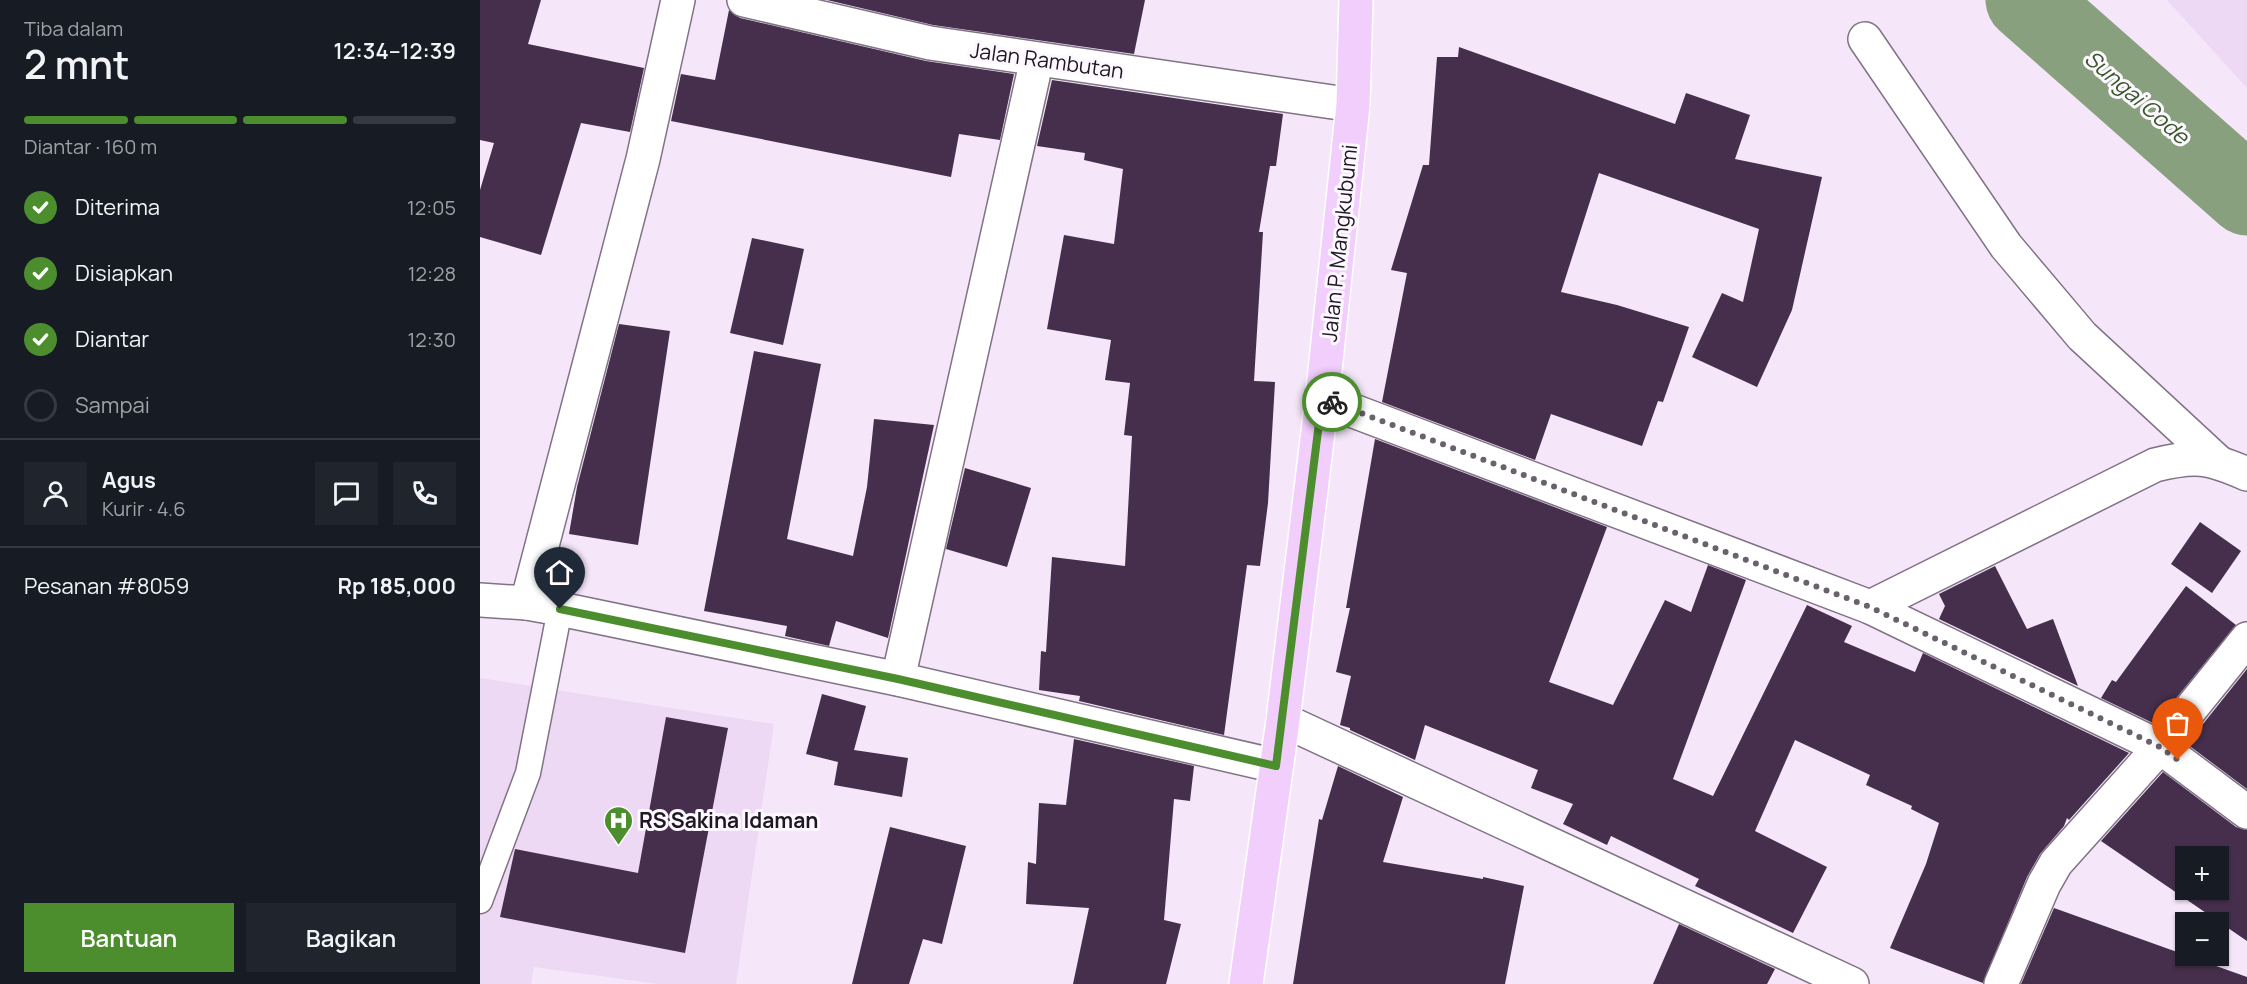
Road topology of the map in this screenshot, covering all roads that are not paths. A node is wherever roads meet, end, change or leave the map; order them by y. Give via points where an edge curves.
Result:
1 (678, 0) edge
2 (744, 0) edge
3 (1356, 0) edge
4 (1865, 39) dead end
5 (1037, 59) junction
6 (1353, 105) junction
7 (1322, 399) junction
8 (2217, 461) junction
9 (2247, 474) edge
10 (480, 600) edge
11 (527, 603) junction
12 (1870, 607) junction
13 (560, 609) junction
14 (2247, 639) edge
15 (898, 679) junction
16 (1283, 720) junction
17 (2160, 747) junction
18 (1276, 766) junction
19 (2247, 812) edge
20 (480, 901) edge
21 (1246, 984) edge
22 (1852, 984) edge
23 (2001, 984) edge

1 - 11 street via 643,159
2 - 5 street, Jalan Rambutan via 930,43
3 - 6 main road, Jalan P. Mangkubumi
4 - 8 street via 2006,246 2082,336
5 - 6 street, Jalan Rambutan
5 - 15 street
6 - 7 main road, Jalan P. Mangkubumi
7 - 12 street
7 - 16 main road, Jalan P. Mangkubumi
8 - 9 street
8 - 12 street via 2187,457 2155,465
10 - 11 street
11 - 13 street
12 - 17 street
13 - 15 street
13 - 20 lane via 528,773
14 - 17 street
15 - 18 street
16 - 18 main road, Jalan P. Mangkubumi
16 - 22 street
17 - 19 street
17 - 23 street via 2056,863
18 - 21 main road, Jalan P. Mangkubumi

